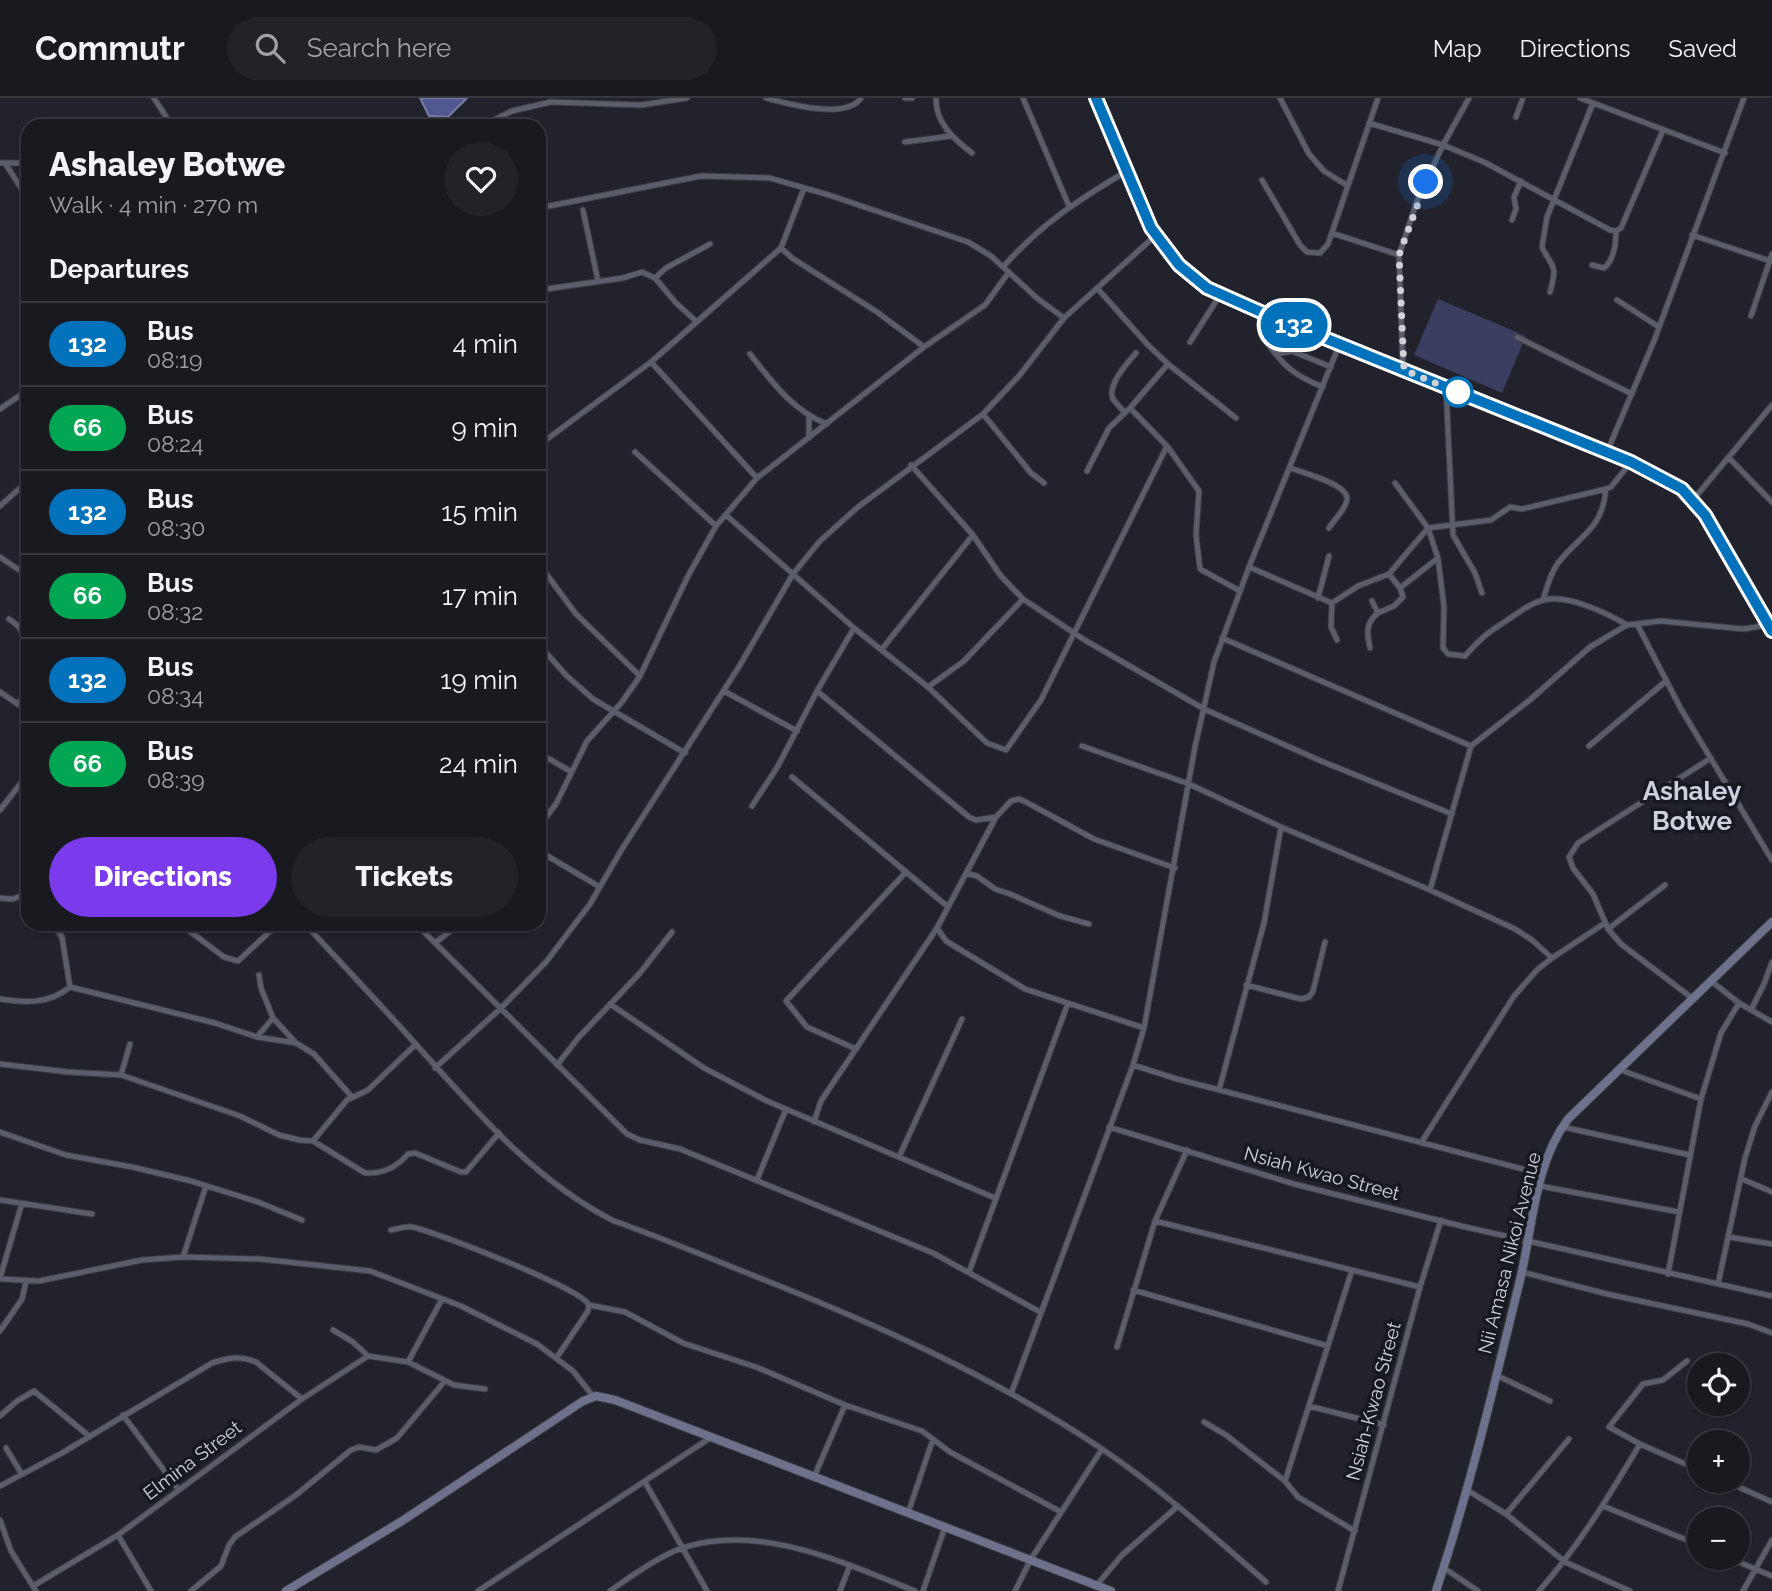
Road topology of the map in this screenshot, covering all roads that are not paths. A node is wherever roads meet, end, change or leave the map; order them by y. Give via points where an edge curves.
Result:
1 (154, 98) edge
2 (609, 98) edge
3 (687, 98) edge
4 (766, 98) edge
5 (861, 98) edge
6 (905, 98) edge
7 (912, 98) edge
8 (936, 98) edge
9 (1023, 98) edge
10 (1096, 98) edge
11 (1280, 98) edge
12 (1378, 98) edge
13 (1469, 98) edge
14 (1523, 98) edge
15 (1580, 98) edge
16 (1744, 98) edge
17 (1593, 103) junction
18 (598, 105) junction
19 (1516, 117) dead end
20 (168, 119) edge
21 (499, 119) edge
22 (1369, 123) junction
23 (1663, 130) junction
24 (951, 136) junction
25 (905, 142) dead end
26 (1443, 145) junction
27 (972, 153) dead end
28 (1725, 153) junction
29 (2, 163) edge
30 (21, 163) edge
31 (1127, 171) junction
32 (1262, 180) dead end
33 (1521, 181) junction
34 (1348, 186) junction
35 (804, 188) junction
36 (21, 189) edge
37 (1555, 198) junction
38 (1069, 206) junction
39 (546, 207) edge
40 (583, 210) dead end
41 (1512, 220) dead end
42 (1616, 232) junction
43 (1332, 233) junction
44 (1156, 235) junction
45 (1692, 235) junction
46 (710, 244) dead end
47 (781, 248) junction
48 (1399, 255) junction
49 (1771, 258) edge
50 (1592, 265) dead end
51 (1006, 270) junction
52 (655, 278) junction
53 (598, 281) junction
54 (1097, 288) junction
55 (546, 289) edge
56 (1550, 292) dead end
57 (1220, 295) junction
58 (1617, 300) dead end
59 (1270, 316) junction
60 (1751, 316) dead end
61 (1064, 318) junction
62 (695, 321) junction
63 (1659, 327) junction
64 (1517, 337) dead end
65 (1190, 342) dead end
66 (1340, 343) junction
67 (924, 346) junction
68 (1136, 353) dead end
69 (750, 354) dead end
70 (1276, 354) junction
71 (652, 362) junction
72 (1168, 364) junction
73 (1331, 367) junction
74 (1404, 370) junction
75 (1322, 387) junction
76 (1446, 388) junction
77 (1632, 394) junction
78 (21, 395) edge
79 (1772, 405) edge
80 (1130, 408) junction
81 (0, 409) edge
82 (1124, 412) junction
83 (1769, 413) edge
84 (984, 414) junction
85 (809, 418) junction
86 (1236, 418) dead end
87 (827, 424) junction
88 (809, 438) junction
89 (546, 440) edge
90 (1167, 446) junction
91 (635, 452) dead end
92 (1608, 452) junction
93 (1729, 458) junction
94 (1631, 462) junction
95 (911, 465) junction
96 (1290, 468) junction
97 (1087, 471) dead end
98 (757, 478) junction
99 (1395, 482) dead end
100 (1044, 483) dead end
101 (21, 487) edge
102 (1606, 489) junction
103 (1693, 500) junction
104 (1772, 502) edge
105 (0, 506) edge
106 (726, 515) junction
107 (1453, 524) junction
108 (716, 526) junction
109 (1329, 528) dead end
110 (1428, 528) junction
111 (973, 535) junction
112 (1329, 556) dead end
113 (0, 557) edge
114 (1437, 558) junction
115 (1249, 567) junction
116 (21, 571) edge
117 (546, 573) edge
118 (793, 574) junction
119 (1389, 574) junction
120 (1400, 588) junction
121 (1240, 591) junction
122 (1482, 593) dead end
123 (1318, 598) junction
124 (1023, 599) junction
125 (1543, 600) junction
126 (1372, 601) dead end
127 (1332, 603) junction
128 (1378, 613) junction
129 (9, 619) dead end
130 (1637, 624) junction
131 (1627, 625) junction
132 (854, 628) junction
133 (1770, 628) edge
134 (21, 630) edge
135 (1073, 633) junction
136 (1222, 638) junction
137 (1337, 640) dead end
138 (1370, 648) dead end
139 (881, 649) junction
140 (546, 653) edge
141 (640, 676) junction
142 (1666, 681) junction
143 (928, 687) junction
144 (724, 691) junction
145 (817, 691) junction
146 (0, 692) edge
147 (21, 700) edge
148 (18, 704) junction
149 (21, 706) edge
150 (1204, 709) junction
151 (614, 712) junction
152 (797, 731) junction
153 (1082, 746) dead end
154 (1471, 746) junction
155 (1589, 746) dead end
156 (685, 753) junction
157 (546, 757) edge
158 (1711, 758) junction
159 (570, 771) junction
160 (792, 777) dead end
161 (21, 783) edge
162 (1189, 784) junction
163 (752, 806) dead end
164 (0, 810) edge
165 (1452, 814) junction
166 (546, 817) edge
167 (996, 817) junction
168 (1281, 827) junction
169 (546, 854) edge
170 (1772, 860) edge
171 (1175, 868) junction
172 (906, 872) junction
173 (966, 873) junction
174 (1665, 885) dead end
175 (600, 887) junction
176 (1430, 890) junction
177 (0, 898) edge
178 (21, 899) edge
179 (947, 906) junction
180 (1772, 922) edge
181 (1089, 924) dead end
182 (1607, 926) junction
183 (937, 928) junction
184 (58, 931) edge
185 (189, 931) edge
186 (271, 931) edge
187 (311, 931) edge
188 (423, 931) edge
189 (450, 931) edge
190 (672, 932) dead end
191 (1325, 942) dead end
192 (435, 943) junction
193 (1552, 958) junction
194 (1772, 962) edge
195 (259, 975) dead end
196 (1710, 981) junction
197 (1246, 985) junction
198 (70, 987) junction
199 (1692, 998) junction
200 (0, 999) edge
201 (1068, 1003) junction
202 (1739, 1003) junction
203 (610, 1004) junction
204 (501, 1008) junction
205 (1751, 1010) junction
206 (273, 1018) junction
207 (962, 1019) dead end
208 (1772, 1022) edge
209 (1144, 1028) junction
210 (257, 1037) junction
211 (296, 1043) junction
212 (130, 1044) dead end
213 (416, 1044) junction
214 (856, 1049) junction
215 (0, 1064) edge
216 (557, 1065) junction
217 (1133, 1065) junction
218 (435, 1068) junction
219 (1617, 1069) junction
220 (121, 1075) junction
221 (1219, 1090) junction
222 (1772, 1092) edge
223 (352, 1097) junction
224 (1701, 1099) junction
225 (786, 1109) junction
226 (814, 1122) junction
227 (1562, 1126) junction
228 (1109, 1128) junction
229 (0, 1132) edge
230 (499, 1133) junction
231 (313, 1141) junction
232 (1422, 1143) junction
233 (1186, 1150) junction
234 (1690, 1155) junction
235 (899, 1157) junction
236 (1542, 1174) junction
237 (1742, 1179) junction
238 (757, 1180) junction
239 (206, 1186) junction
240 (1539, 1186) junction
241 (1772, 1192) edge
242 (995, 1198) junction
243 (0, 1200) edge
244 (22, 1203) junction
245 (1679, 1212) junction
246 (92, 1214) dead end
247 (302, 1220) dead end
248 (1441, 1220) junction
249 (1155, 1221) junction
250 (391, 1230) dead end
251 (1729, 1237) junction
252 (1528, 1242) junction
253 (1772, 1244) edge
254 (183, 1257) junction
255 (1352, 1270) junction
256 (969, 1272) junction
257 (1522, 1272) junction
258 (1668, 1274) junction
259 (0, 1278) edge
260 (26, 1282) junction
261 (1718, 1284) junction
262 (1420, 1287) junction
263 (1133, 1290) junction
264 (1772, 1296) edge
265 (442, 1299) junction
266 (589, 1305) junction
267 (1040, 1312) junction
268 (334, 1330) dead end
269 (0, 1331) edge
270 (1772, 1334) edge
271 (1328, 1346) junction
272 (1117, 1347) dead end
273 (368, 1356) junction
274 (557, 1357) junction
275 (1687, 1361) dead end
276 (408, 1363) junction
277 (1496, 1375) junction
278 (444, 1382) junction
279 (485, 1389) dead end
280 (1011, 1394) junction
281 (593, 1396) junction
282 (302, 1399) junction
283 (1550, 1401) dead end
284 (845, 1405) junction
285 (1309, 1406) junction
286 (123, 1415) junction
287 (0, 1416) edge
288 (1204, 1422) dead end
289 (1384, 1424) junction
290 (89, 1436) junction
291 (710, 1438) junction
292 (933, 1439) junction
293 (1569, 1439) dead end
294 (1640, 1444) junction
295 (6, 1448) dead end
296 (1102, 1449) junction
297 (1687, 1465) edge
298 (21, 1473) junction
299 (814, 1477) junction
300 (645, 1482) junction
301 (1285, 1482) junction
302 (0, 1486) edge
303 (178, 1489) junction
304 (1467, 1490) junction
305 (1750, 1492) edge
306 (1772, 1502) edge
307 (1178, 1506) junction
308 (1603, 1506) junction
309 (1061, 1512) junction
310 (908, 1513) junction
311 (1506, 1514) junction
312 (0, 1520) edge
313 (945, 1527) junction
314 (1355, 1531) junction
315 (118, 1535) junction
316 (1687, 1540) edge
317 (1772, 1540) edge
318 (683, 1548) junction
319 (1031, 1559) junction
320 (1565, 1562) junction
321 (850, 1565) junction
322 (1750, 1566) edge
323 (1444, 1568) junction
324 (1755, 1568) junction
325 (1772, 1576) edge
326 (1266, 1582) dead end
327 (1096, 1586) junction
328 (35, 1589) edge
329 (619, 1589) edge
330 (149, 1590) edge
331 (191, 1591) edge
332 (286, 1591) edge
333 (478, 1591) edge
334 (610, 1591) edge
335 (707, 1591) edge
336 (840, 1591) edge
337 (915, 1591) edge
338 (923, 1591) edge
339 (1015, 1591) edge
340 (1111, 1591) edge
341 (1338, 1591) edge
342 (1436, 1591) edge
343 (1478, 1591) edge
344 (1539, 1591) edge
345 (1630, 1591) edge
346 (1743, 1591) edge

1 - 20 street
2 - 18 street
3 - 18 street
4 - 5 street via 832,109 850,106
6 - 7 street
8 - 24 street
9 - 38 street
10 - 31 street
11 - 34 street via 1309,154 1324,171
12 - 22 street
13 - 26 street
14 - 19 street
15 - 17 street
16 - 28 street
17 - 23 street
17 - 37 street
18 - 21 street via 551,102 512,111
22 - 26 street
22 - 34 street
23 - 28 street
23 - 42 street
24 - 25 street
24 - 27 street
26 - 33 street
26 - 48 street
28 - 45 street
29 - 30 street
29 - 36 street
31 - 38 street
31 - 44 street
32 - 43 street via 1307,252 1320,253
33 - 37 street
33 - 41 street
34 - 43 street
35 - 39 street via 769,178 701,176
35 - 47 street
35 - 51 street via 968,242
37 - 42 street
37 - 56 street via 1542,247 1555,274
38 - 51 street via 1026,241
40 - 53 street
42 - 50 street via 1608,266
43 - 48 street
44 - 54 street
44 - 57 street via 1179,265
45 - 49 street
45 - 63 street
46 - 52 street
47 - 62 street
47 - 67 street
48 - 74 street
49 - 60 street
51 - 61 street
51 - 67 street via 985,304
52 - 53 street via 642,272
52 - 62 street
53 - 55 street
54 - 61 street
54 - 72 street
57 - 59 street
57 - 65 street
58 - 63 street
59 - 66 street
59 - 70 street via 1262,335
61 - 84 street
62 - 71 street
63 - 77 street
64 - 77 street
66 - 73 street
66 - 74 street
67 - 87 street
68 - 82 street via 1120,372 1112,392
69 - 85 street
70 - 73 street via 1292,351
70 - 75 street via 1294,374
71 - 89 street
71 - 98 street
72 - 80 street
72 - 86 street
73 - 75 street
74 - 76 street
75 - 96 street
76 - 92 street
76 - 107 street
77 - 92 street
78 - 81 street
79 - 83 street
80 - 82 street
80 - 90 street
82 - 97 street via 1109,428
83 - 93 street
84 - 95 street
84 - 100 street
85 - 87 street
85 - 88 street
87 - 88 street
88 - 98 street
90 - 121 street via 1199,491 1196,535 1200,569
90 - 135 street
91 - 108 street
92 - 94 street
93 - 103 street
93 - 104 street
94 - 102 street
94 - 103 street via 1675,484
95 - 111 street
95 - 118 street via 838,523
96 - 109 street via 1345,493 1345,505
96 - 115 street
98 - 106 street
99 - 110 street
101 - 105 street
102 - 107 street via 1522,509 1510,507 1492,520
102 - 125 street via 1601,516 1557,565
103 - 133 street
106 - 108 street
106 - 118 street
107 - 110 street
107 - 122 street via 1453,535
108 - 141 street
110 - 114 street
110 - 119 street
111 - 124 street
111 - 139 street
112 - 123 street
113 - 116 street
114 - 120 street
114 - 125 street via 1444,607 1443,648 1448,654 1465,656 1484,634
115 - 121 street
115 - 123 street
117 - 141 street via 576,614
118 - 132 street
118 - 144 street
119 - 120 street
119 - 127 street
120 - 128 street via 1403,597
121 - 136 street
123 - 127 street
124 - 135 street
124 - 143 street via 964,661
125 - 131 street via 1558,598
126 - 128 street
127 - 137 street via 1331,627
128 - 138 street via 1367,627
129 - 134 street
130 - 131 street
130 - 133 street via 1661,621
130 - 142 street
131 - 154 street via 1590,647
132 - 139 street
132 - 145 street
135 - 143 street via 1041,700 1006,750 987,743
135 - 150 street
136 - 150 street
136 - 154 street
139 - 143 street
140 - 151 street via 567,677
141 - 151 street
142 - 155 street
142 - 158 street
144 - 152 street
144 - 156 street
145 - 152 street
145 - 167 street via 968,817
146 - 148 street
147 - 148 street
148 - 149 street
150 - 162 street
150 - 165 street
151 - 156 street
151 - 159 street via 587,741
152 - 163 street
153 - 162 street
154 - 165 street
156 - 175 street
157 - 159 street
158 - 170 street
158 - 182 street via 1572,849 1573,868 1593,894
159 - 166 street
160 - 172 street
161 - 164 street
162 - 168 street
162 - 171 street
165 - 176 street
167 - 171 street via 1003,807 1019,799 1094,839
167 - 173 street
168 - 176 street
168 - 197 street via 1264,923
169 - 175 street
171 - 209 street
172 - 179 street
172 - 214 street via 786,1001 807,1027
173 - 179 street
173 - 181 street via 1060,916
174 - 182 street
175 - 204 street via 546,962
176 - 193 street via 1515,929
177 - 178 street
179 - 183 street
180 - 196 street, Nii Amasa Nikoi Avenue
182 - 193 street
182 - 199 street via 1621,944
183 - 201 street via 946,941 1009,982
183 - 214 street
184 - 198 street
185 - 186 street via 224,957 239,961
187 - 213 street
188 - 192 street
189 - 192 street
190 - 203 street
191 - 197 street via 1309,997
192 - 204 street
193 - 232 street via 1514,996
194 - 205 street
195 - 206 street
196 - 199 street, Nii Amasa Nikoi Avenue
196 - 202 street
197 - 221 street
198 - 200 street via 39,1002
198 - 210 street
199 - 219 street, Nii Amasa Nikoi Avenue
201 - 209 street
201 - 242 street
202 - 205 street
202 - 224 street via 1721,1033
203 - 216 street
203 - 225 street via 704,1068
204 - 216 street
204 - 218 street
205 - 208 street
206 - 210 street
206 - 211 street
207 - 235 street
209 - 217 street
210 - 211 street
211 - 223 street via 314,1054
212 - 220 street
213 - 218 street
213 - 223 street via 368,1090
214 - 226 street via 821,1101
215 - 220 street
216 - 238 street via 627,1134 680,1149
217 - 221 street
217 - 228 street
218 - 230 street
219 - 224 street
219 - 227 street, Nii Amasa Nikoi Avenue
220 - 231 street via 240,1116 279,1135
221 - 232 street
222 - 237 street via 1755,1126
223 - 231 street
224 - 234 street
225 - 226 street
225 - 238 street
226 - 235 street
227 - 234 street
227 - 236 street, Nii Amasa Nikoi Avenue
228 - 233 street, Nsiah Kwao Street
228 - 267 street
229 - 239 street via 66,1155
230 - 231 street via 466,1172 415,1153 388,1169 365,1173
230 - 280 street via 541,1174 587,1208 856,1316
232 - 236 street
233 - 248 street, Nsiah Kwao Street via 1294,1184
233 - 249 street
234 - 245 street
235 - 242 street
236 - 240 street, Nii Amasa Nikoi Avenue
237 - 241 street
237 - 251 street
238 - 256 street
239 - 247 street
239 - 254 street
240 - 245 street
240 - 252 street, Nii Amasa Nikoi Avenue
242 - 256 street
243 - 244 street
244 - 246 street
244 - 259 street
245 - 258 street
248 - 252 street, Nsiah Kwao Street
248 - 262 street, Nsiah-Kwao Street
249 - 255 street
249 - 263 street
250 - 266 street via 411,1227 474,1248 560,1286
251 - 253 street
251 - 261 street
252 - 257 street, Nii Amasa Nikoi Avenue
252 - 258 street, Nsiah Kwao Street
254 - 260 street
254 - 265 street via 260,1259 370,1271
255 - 262 street
255 - 271 street
256 - 267 street
257 - 270 street via 1748,1324
257 - 277 street, Nii Amasa Nikoi Avenue
258 - 261 street, Nsiah Kwao Street
259 - 260 street
260 - 269 street via 22,1299
261 - 264 street, Nsiah Kwao Street
262 - 289 street, Nsiah-Kwao Street
263 - 271 street
263 - 272 street
265 - 274 street via 497,1322
265 - 276 street
266 - 274 street
266 - 284 street via 625,1312 683,1343 757,1367
267 - 280 street
268 - 273 street
271 - 285 street
273 - 276 street
273 - 282 street, Elmina Street
274 - 281 street
275 - 294 street via 1663,1380 1643,1384 1609,1427
276 - 278 street
277 - 283 street
277 - 304 street, Nii Amasa Nikoi Avenue
278 - 279 street
278 - 331 street via 397,1438 376,1450 351,1450 296,1496 235,1537 221,1566
280 - 296 street
281 - 291 street via 615,1400
281 - 332 street
282 - 286 street via 256,1362 237,1357 212,1363
282 - 303 street, Elmina Street
284 - 292 street via 915,1428
284 - 299 street
285 - 289 street
285 - 301 street
286 - 290 street
286 - 303 street
287 - 290 street via 34,1391
288 - 301 street
289 - 314 street, Nsiah-Kwao Street
290 - 298 street
291 - 299 street
291 - 300 street
292 - 309 street
292 - 310 street
293 - 311 street
294 - 297 street
294 - 308 street
295 - 298 street
296 - 307 street
296 - 309 street
298 - 302 street
299 - 310 street
300 - 318 street
300 - 333 street
301 - 314 street via 1298,1497
303 - 315 street, Elmina Street
304 - 311 street
304 - 323 street, Nii Amasa Nikoi Avenue
305 - 306 street
307 - 326 street
307 - 327 street via 1122,1555
308 - 316 street
308 - 320 street
309 - 319 street
310 - 313 street
311 - 320 street
312 - 328 street via 11,1550
313 - 319 street
313 - 338 street
314 - 341 street, Nsiah-Kwao Street
315 - 328 street, Elmina Street
315 - 330 street
317 - 324 street
318 - 321 street via 744,1540 803,1549
318 - 329 street
318 - 335 street
319 - 327 street
319 - 339 street
320 - 344 street
320 - 345 street
321 - 336 street
321 - 337 street
322 - 324 street
323 - 342 street, Nii Amasa Nikoi Avenue
323 - 343 street
324 - 325 street
324 - 346 street
327 - 340 street
329 - 334 street

